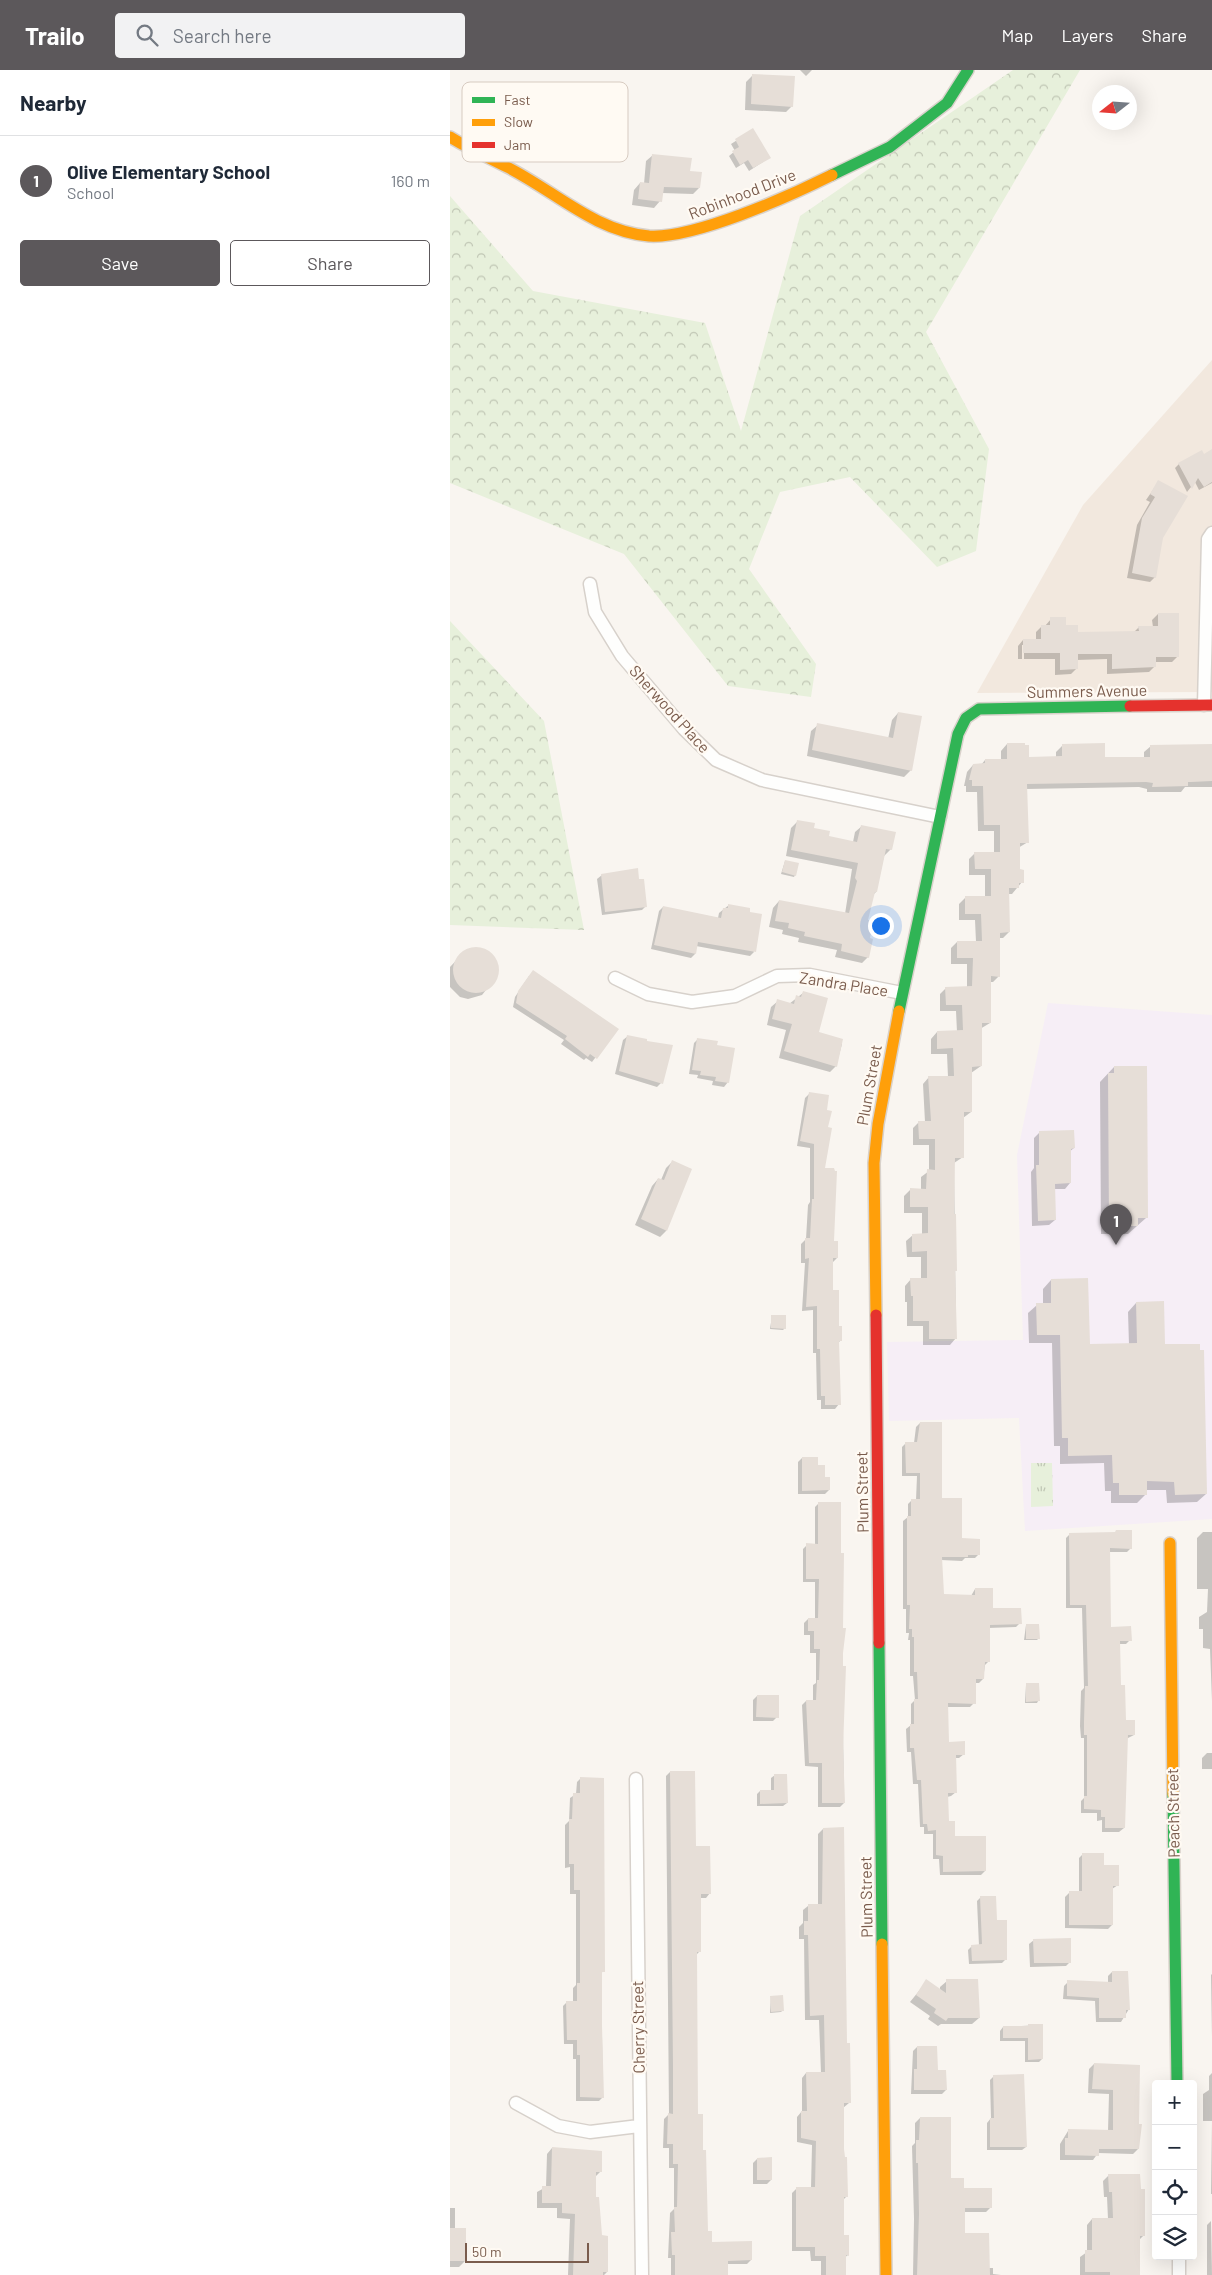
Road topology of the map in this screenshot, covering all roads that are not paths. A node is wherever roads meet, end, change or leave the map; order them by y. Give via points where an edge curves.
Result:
1 (968, 70) edge
2 (450, 137) edge
3 (462, 144) edge
4 (497, 162) edge
5 (1212, 533) edge
6 (590, 584) dead end
7 (1208, 705) edge
8 (966, 718) joint
9 (940, 817) junction
10 (615, 978) dead end
11 (902, 993) junction
12 (1170, 1543) dead end
13 (636, 1779) dead end
14 (1176, 2080) edge
15 (516, 2103) dead end
16 (639, 2126) junction
17 (1179, 2260) edge
18 (642, 2275) edge
19 (886, 2275) edge
20 (1179, 2275) edge

1 - 4 street, Robinhood Drive via 948,103 890,147 818,182 681,234 651,236 623,232 575,210
2 - 3 street, Robinhood Drive
5 - 7 street via 1208,539
6 - 9 street, Sherwood Place via 595,612 622,656 684,729 716,760 762,780
7 - 8 street, Summers Avenue via 979,709
8 - 9 street, Plum Street via 958,734
9 - 11 street, Plum Street
10 - 11 street, Zandra Place via 648,994 692,1002 735,996 777,976 810,975
11 - 19 street, Plum Street via 874,1163
12 - 14 street, Peach Street
13 - 16 street, Cherry Street
15 - 16 street via 558,2126 590,2132
16 - 18 street, Cherry Street
17 - 20 street

